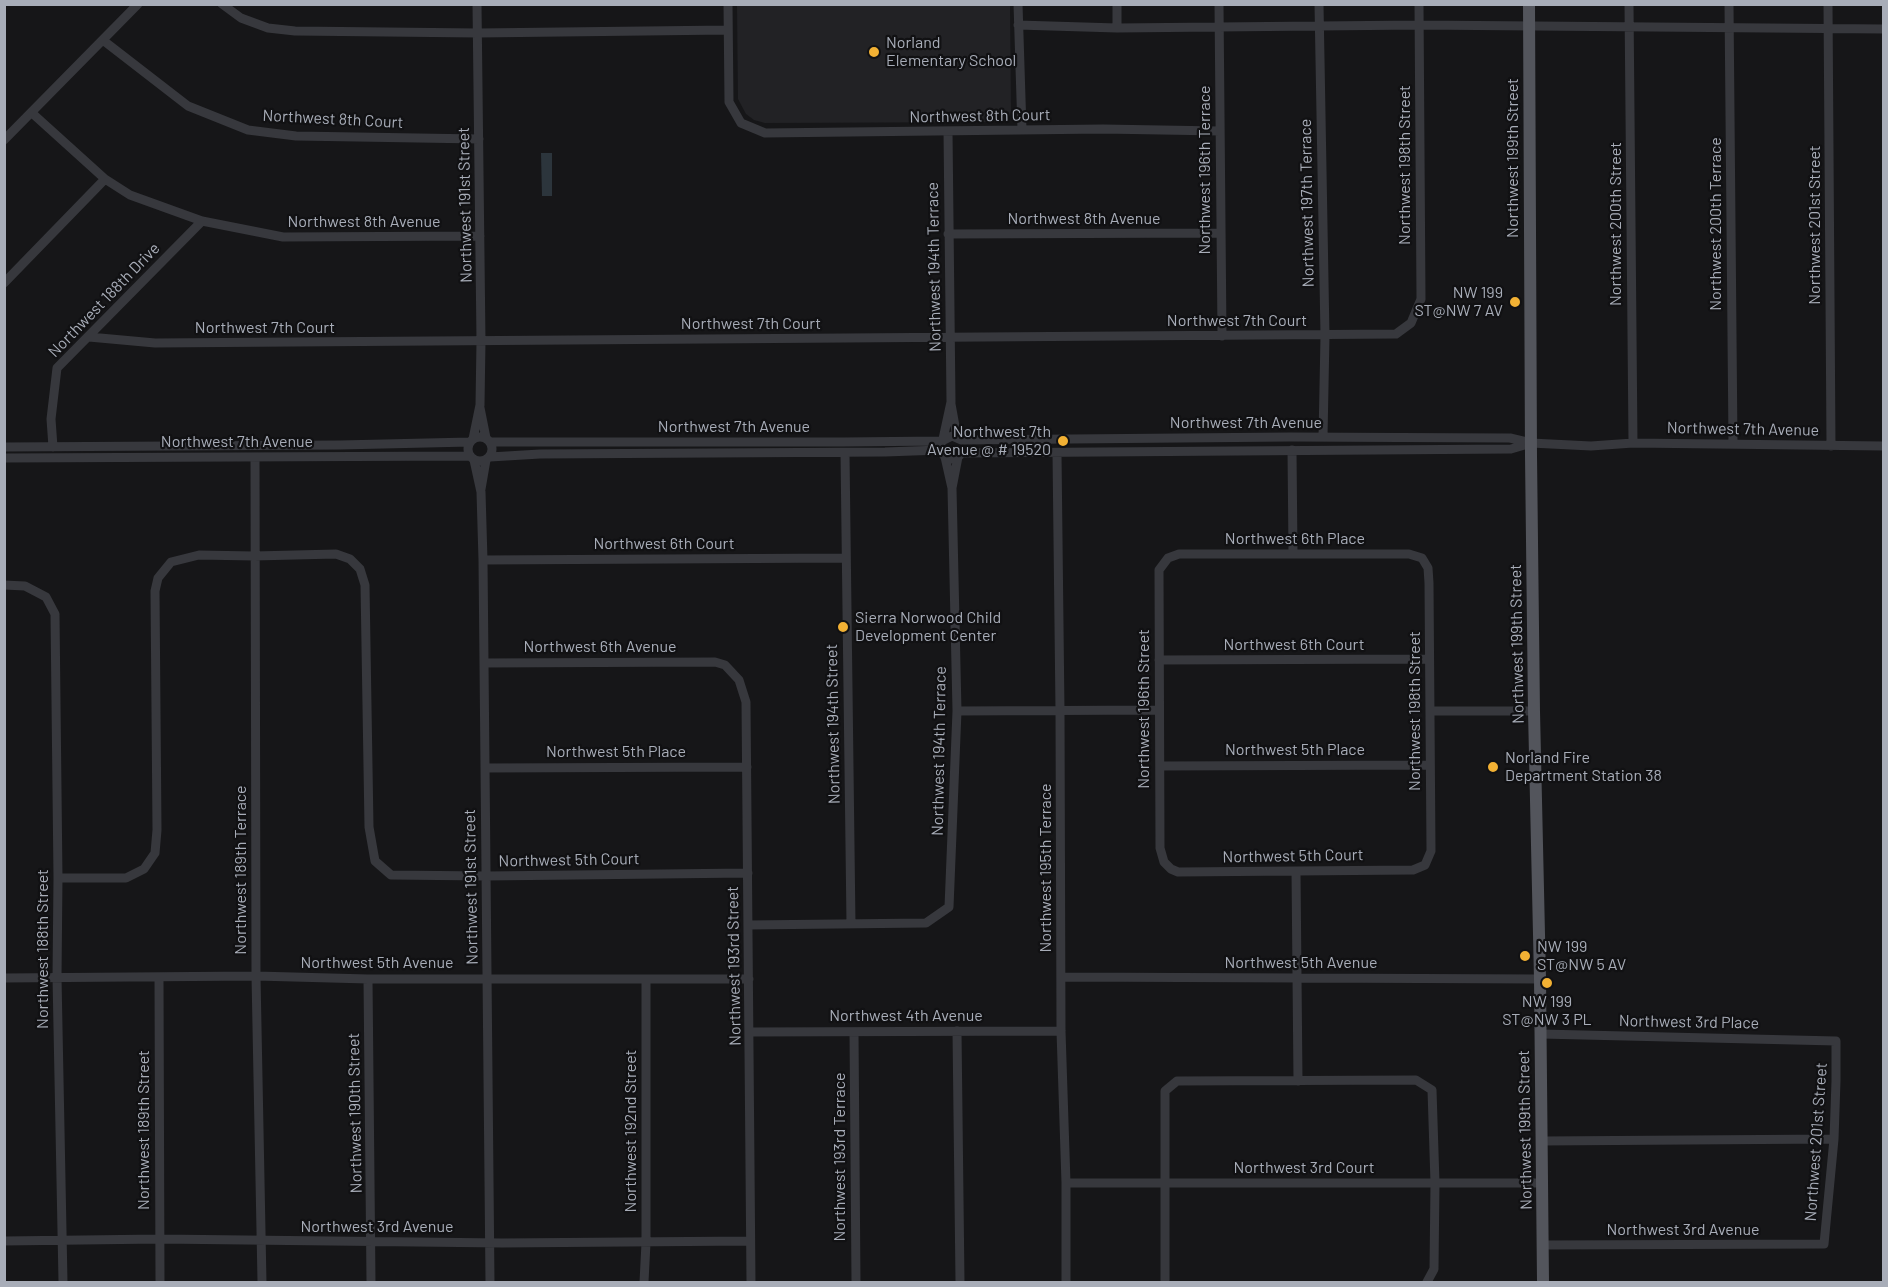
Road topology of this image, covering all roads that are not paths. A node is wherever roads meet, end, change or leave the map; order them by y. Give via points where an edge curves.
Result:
1 (138, 4) edge
2 (222, 4) edge
3 (477, 4) edge
4 (728, 4) edge
5 (1018, 4) edge
6 (1117, 4) edge
7 (1219, 4) edge
8 (1319, 4) edge
9 (1419, 4) edge
10 (1529, 4) edge
11 (1629, 4) edge
12 (1729, 4) edge
13 (1828, 4) edge
14 (1018, 25) junction
15 (1320, 25) junction
16 (1419, 25) junction
17 (1529, 26) junction
18 (1219, 27) junction
19 (1729, 27) junction
20 (1117, 28) junction
21 (1629, 28) junction
22 (1828, 28) junction
23 (1884, 29) edge
24 (728, 30) junction
25 (478, 33) junction
26 (104, 41) junction
27 (32, 113) junction
28 (1022, 130) junction
29 (1220, 131) junction
30 (947, 132) junction
31 (479, 139) junction
32 (4, 140) edge
33 (105, 179) junction
34 (202, 221) junction
35 (1221, 233) junction
36 (948, 234) junction
37 (480, 236) junction
38 (4, 283) edge
39 (1411, 323) joint
40 (1222, 336) junction
41 (1324, 336) junction
42 (89, 337) junction
43 (950, 337) junction
44 (481, 341) junction
45 (951, 402) junction
46 (480, 405) junction
47 (1323, 437) junction
48 (959, 439) junction
49 (472, 440) junction
50 (488, 440) junction
51 (1531, 443) junction
52 (1633, 443) junction
53 (1733, 444) junction
54 (1831, 446) junction
55 (1884, 446) edge
56 (4, 447) edge
57 (53, 447) junction
58 (943, 447) junction
59 (1292, 450) junction
60 (845, 453) junction
61 (1057, 453) junction
62 (960, 455) junction
63 (255, 457) junction
64 (4, 458) edge
65 (472, 458) junction
66 (488, 458) junction
67 (952, 488) junction
68 (481, 492) junction
69 (1293, 554) junction
70 (254, 556) junction
71 (845, 558) junction
72 (1168, 558) joint
73 (1422, 558) joint
74 (483, 560) junction
75 (4, 585) edge
76 (1430, 659) junction
77 (1159, 660) junction
78 (715, 662) joint
79 (484, 663) junction
80 (1159, 710) junction
81 (957, 711) junction
82 (1060, 711) junction
83 (1430, 711) junction
84 (1534, 711) junction
85 (1430, 765) junction
86 (1160, 766) junction
87 (747, 767) junction
88 (485, 768) junction
89 (1164, 862) joint
90 (1425, 865) joint
91 (1296, 871) junction
92 (748, 873) junction
93 (486, 876) junction
94 (58, 878) junction
95 (851, 924) junction
96 (748, 925) junction
97 (256, 976) junction
98 (57, 977) junction
99 (1062, 977) junction
100 (4, 978) edge
101 (159, 978) junction
102 (487, 978) junction
103 (1298, 978) junction
104 (368, 979) junction
105 (646, 979) junction
106 (748, 979) junction
107 (1540, 979) junction
108 (957, 1031) junction
109 (1061, 1031) junction
110 (750, 1032) junction
111 (854, 1032) junction
112 (1541, 1034) junction
113 (1836, 1041) joint
114 (1298, 1081) junction
115 (1834, 1139) junction
116 (1542, 1140) junction
117 (1066, 1183) junction
118 (1165, 1183) junction
119 (1435, 1183) junction
120 (1542, 1183) junction
121 (62, 1239) junction
122 (160, 1239) junction
123 (4, 1240) edge
124 (262, 1241) junction
125 (750, 1241) junction
126 (371, 1242) junction
127 (490, 1243) junction
128 (646, 1243) junction
129 (1824, 1244) joint
130 (1543, 1245) junction
131 (63, 1282) edge
132 (160, 1282) edge
133 (262, 1282) edge
134 (372, 1282) edge
135 (490, 1282) edge
136 (644, 1282) edge
137 (751, 1282) edge
138 (856, 1282) edge
139 (960, 1282) edge
140 (1066, 1282) edge
141 (1165, 1282) edge
142 (1427, 1282) edge
143 (1544, 1282) edge

1 - 26 street
2 - 25 street via 242,18 268,28
3 - 25 street, Northwest 191st Street
4 - 24 street
5 - 14 street
6 - 20 street
7 - 18 street, Northwest 196th Terrace
8 - 15 street, Northwest 197th Terrace
9 - 16 street, Northwest 198th Street
10 - 17 main road, Northwest 199th Street
11 - 21 street, Northwest 200th Street
12 - 19 street, Northwest 200th Terrace
13 - 22 street, Northwest 201st Street
14 - 20 street
14 - 28 street
15 - 16 street
15 - 18 street
15 - 41 street, Northwest 197th Terrace
16 - 17 street
16 - 39 street, Northwest 198th Street via 1421,299
17 - 21 street
17 - 51 main road, Northwest 199th Street
18 - 20 street
18 - 29 street, Northwest 196th Terrace
19 - 21 street
19 - 22 street
19 - 53 street, Northwest 200th Terrace
21 - 52 street, Northwest 200th Street
22 - 23 street
22 - 54 street, Northwest 201st Street
24 - 25 street
24 - 30 street, Northwest 8th Court via 729,102 741,123 765,133
25 - 31 street, Northwest 191st Street
26 - 27 street
26 - 31 street, Northwest 8th Court via 188,106 248,130 296,136
27 - 32 street
27 - 33 street, Northwest 8th Avenue
28 - 29 street, Northwest 8th Court
28 - 30 street, Northwest 8th Court
29 - 35 street, Northwest 196th Terrace
30 - 36 street, Northwest 194th Terrace
31 - 37 street, Northwest 191st Street
33 - 34 street, Northwest 8th Avenue via 130,195
33 - 38 street
34 - 37 street, Northwest 8th Avenue via 283,237
34 - 42 street, Northwest 188th Drive
35 - 36 street, Northwest 8th Avenue
35 - 40 street, Northwest 196th Terrace
36 - 43 street, Northwest 194th Terrace
37 - 44 street, Northwest 191st Street
39 - 41 street, Northwest 7th Court via 1396,334
40 - 41 street, Northwest 7th Court
40 - 43 street, Northwest 7th Court
41 - 47 street, Northwest 197th Terrace
42 - 44 street, Northwest 7th Court via 155,343
42 - 57 street, Northwest 188th Drive via 57,368 51,419
43 - 44 street, Northwest 7th Court
43 - 45 street, Northwest 194th Terrace
44 - 46 street, Northwest 191st Street
45 - 48 street, Northwest 194th Terrace
45 - 58 street, Northwest 194th Terrace
46 - 49 street, Northwest 191st Street
46 - 50 street, Northwest 191st Street
47 - 48 street, Northwest 7th Avenue
47 - 51 street, Northwest 7th Avenue via 1510,438
48 - 58 street, Northwest 7th Avenue via 952,435
48 - 62 street via 963,447
49 - 50 street
49 - 57 street, Northwest 7th Avenue
49 - 65 street via 468,449
50 - 58 street, Northwest 7th Avenue
50 - 66 street via 492,452
51 - 52 street, Northwest 7th Avenue
51 - 59 street, Northwest 7th Avenue via 1511,448
51 - 84 main road, Northwest 199th Street
52 - 53 street, Northwest 7th Avenue
53 - 54 street, Northwest 7th Avenue
54 - 55 street, Northwest 7th Avenue
56 - 57 street, Northwest 7th Avenue
58 - 60 street, Northwest 7th Avenue
58 - 62 street, Northwest 7th Avenue via 952,459
58 - 67 street, Northwest 194th Terrace
59 - 61 street, Northwest 7th Avenue
59 - 69 street
60 - 66 street, Northwest 7th Avenue via 540,454
60 - 71 street, Northwest 194th Street
61 - 62 street, Northwest 7th Avenue
61 - 82 street, Northwest 195th Terrace
62 - 67 street, Northwest 194th Terrace
63 - 64 street, Northwest 7th Avenue
63 - 65 street, Northwest 7th Avenue
63 - 70 street, Northwest 189th Terrace
65 - 66 street
65 - 68 street, Northwest 191st Street
66 - 68 street, Northwest 191st Street
67 - 81 street, Northwest 194th Terrace
68 - 74 street, Northwest 191st Street
69 - 72 street, Northwest 6th Place via 1179,554
69 - 73 street, Northwest 6th Place via 1409,554
70 - 93 street, Northwest 5th Court via 336,554 350,559 360,570 365,585 369,827 375,861 391,875
70 - 94 street via 199,555 171,562 158,578 155,853 144,869 126,878
70 - 97 street, Northwest 189th Terrace
71 - 74 street, Northwest 6th Court
71 - 95 street, Northwest 194th Street
72 - 77 street, Northwest 196th Street via 1159,570
73 - 76 street, Northwest 198th Street via 1428,568
74 - 79 street, Northwest 191st Street
75 - 94 street, Northwest 188th Street via 25,586 46,597 55,615
76 - 77 street, Northwest 6th Court
76 - 83 street, Northwest 198th Street
77 - 80 street, Northwest 196th Street
78 - 79 street, Northwest 6th Avenue
78 - 87 street, Northwest 193rd Street via 725,665 739,680 747,702
79 - 88 street, Northwest 191st Street
80 - 82 street
80 - 86 street, Northwest 196th Street
81 - 82 street
81 - 95 street, Northwest 194th Terrace via 949,907 926,923
82 - 99 street, Northwest 195th Terrace
83 - 84 street
83 - 85 street, Northwest 198th Street
84 - 107 main road, Northwest 199th Street
85 - 86 street, Northwest 5th Place
85 - 90 street, Northwest 198th Street via 1431,851
86 - 89 street, Northwest 196th Street via 1160,848
87 - 88 street, Northwest 5th Place
87 - 92 street, Northwest 193rd Street
88 - 93 street, Northwest 191st Street
89 - 91 street, Northwest 5th Court via 1178,872
90 - 91 street, Northwest 5th Court via 1413,870
91 - 103 street
92 - 93 street, Northwest 5th Court
92 - 96 street, Northwest 193rd Street
93 - 102 street, Northwest 191st Street
94 - 98 street, Northwest 188th Street
95 - 96 street
96 - 106 street, Northwest 193rd Street
97 - 101 street, Northwest 5th Avenue
97 - 104 street, Northwest 5th Avenue
97 - 124 street, Northwest 189th Terrace
98 - 100 street, Northwest 5th Avenue
98 - 101 street, Northwest 5th Avenue
98 - 121 street, Northwest 188th Street
99 - 103 street, Northwest 5th Avenue
99 - 109 street, Northwest 195th Terrace
101 - 122 street, Northwest 189th Street
102 - 104 street, Northwest 5th Avenue
102 - 105 street, Northwest 5th Avenue
102 - 127 street, Northwest 191st Street
103 - 107 street, Northwest 5th Avenue
103 - 114 street
104 - 126 street, Northwest 190th Street
105 - 106 street, Northwest 5th Avenue
105 - 128 street, Northwest 192nd Street
106 - 110 street, Northwest 193rd Street
107 - 112 main road, Northwest 199th Street
108 - 109 street, Northwest 4th Avenue
108 - 111 street, Northwest 4th Avenue
108 - 139 street
109 - 117 street, Northwest 195th Terrace
110 - 111 street, Northwest 4th Avenue
110 - 125 street, Northwest 193rd Street
111 - 138 street, Northwest 193rd Terrace
112 - 113 street, Northwest 3rd Place
112 - 116 main road, Northwest 199th Street
113 - 115 street, Northwest 201st Street
114 - 118 street via 1177,1081 1165,1091
114 - 119 street via 1416,1080 1432,1090
115 - 116 street
115 - 129 street, Northwest 201st Street
116 - 120 main road, Northwest 199th Street
117 - 118 street, Northwest 3rd Court
117 - 140 street, Northwest 195th Terrace
118 - 119 street, Northwest 3rd Court
118 - 141 street
119 - 120 street, Northwest 3rd Court
119 - 142 street via 1434,1269
120 - 130 main road, Northwest 199th Street
121 - 122 street, Northwest 3rd Avenue
121 - 123 street, Northwest 3rd Avenue
121 - 131 street, Northwest 188th Street
122 - 124 street, Northwest 3rd Avenue
122 - 132 street, Northwest 189th Street
124 - 126 street, Northwest 3rd Avenue
124 - 133 street, Northwest 189th Terrace
125 - 128 street, Northwest 3rd Avenue
125 - 137 street, Northwest 193rd Street
126 - 127 street, Northwest 3rd Avenue
126 - 134 street, Northwest 190th Street
127 - 128 street, Northwest 3rd Avenue
127 - 135 street, Northwest 191st Street
128 - 136 street, Northwest 192nd Street
129 - 130 street, Northwest 3rd Avenue
130 - 143 main road, Northwest 199th Street

